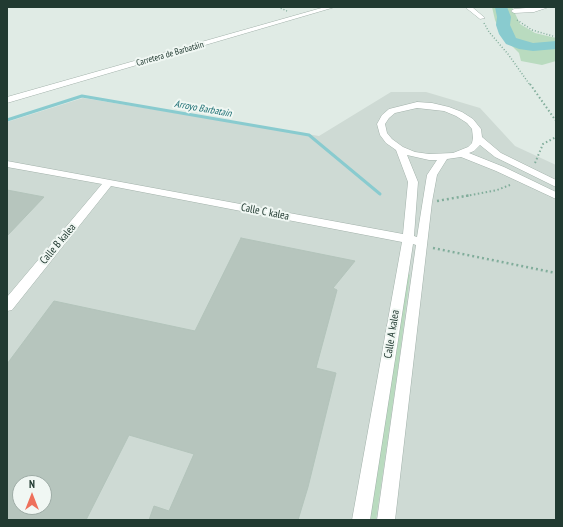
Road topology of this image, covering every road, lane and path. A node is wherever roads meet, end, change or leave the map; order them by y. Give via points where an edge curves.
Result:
1 (332, 7) edge
2 (468, 7) edge
3 (546, 7) edge
4 (515, 15) joint
5 (482, 18) joint
6 (556, 37) edge
7 (7, 100) edge
8 (556, 121) edge
9 (478, 138) junction
10 (556, 138) edge
11 (400, 149) junction
12 (463, 154) junction
13 (444, 157) junction
14 (7, 164) edge
15 (534, 165) dead end
16 (109, 182) junction
17 (511, 184) dead end
18 (556, 184) edge
19 (556, 196) edge
20 (427, 202) junction
21 (408, 240) junction
22 (422, 242) junction
23 (556, 273) edge
24 (7, 306) edge
25 (362, 520) edge
26 (386, 520) edge

1 - 7 street, Carretera de Barbatáin
2 - 5 street
3 - 4 street
4 - 6 path via 532,30
5 - 8 path via 489,32
9 - 11 street via 476,129 460,114 432,106 404,107 392,111 381,124 386,137
9 - 12 street via 476,144
9 - 18 street via 498,154
10 - 15 path via 544,144
11 - 13 street via 421,156
11 - 21 street, Calle A kalea via 413,182
12 - 13 street
12 - 19 street
13 - 20 street, Calle A kalea via 432,175
14 - 16 street, Calle C kalea
16 - 21 street, Calle C kalea
16 - 24 street, Calle B kalea
17 - 20 path via 497,190
20 - 22 street, Calle A kalea
21 - 22 street, Calle C kalea
21 - 25 street, Calle A kalea
22 - 23 path via 438,250
22 - 26 street, Calle A kalea

